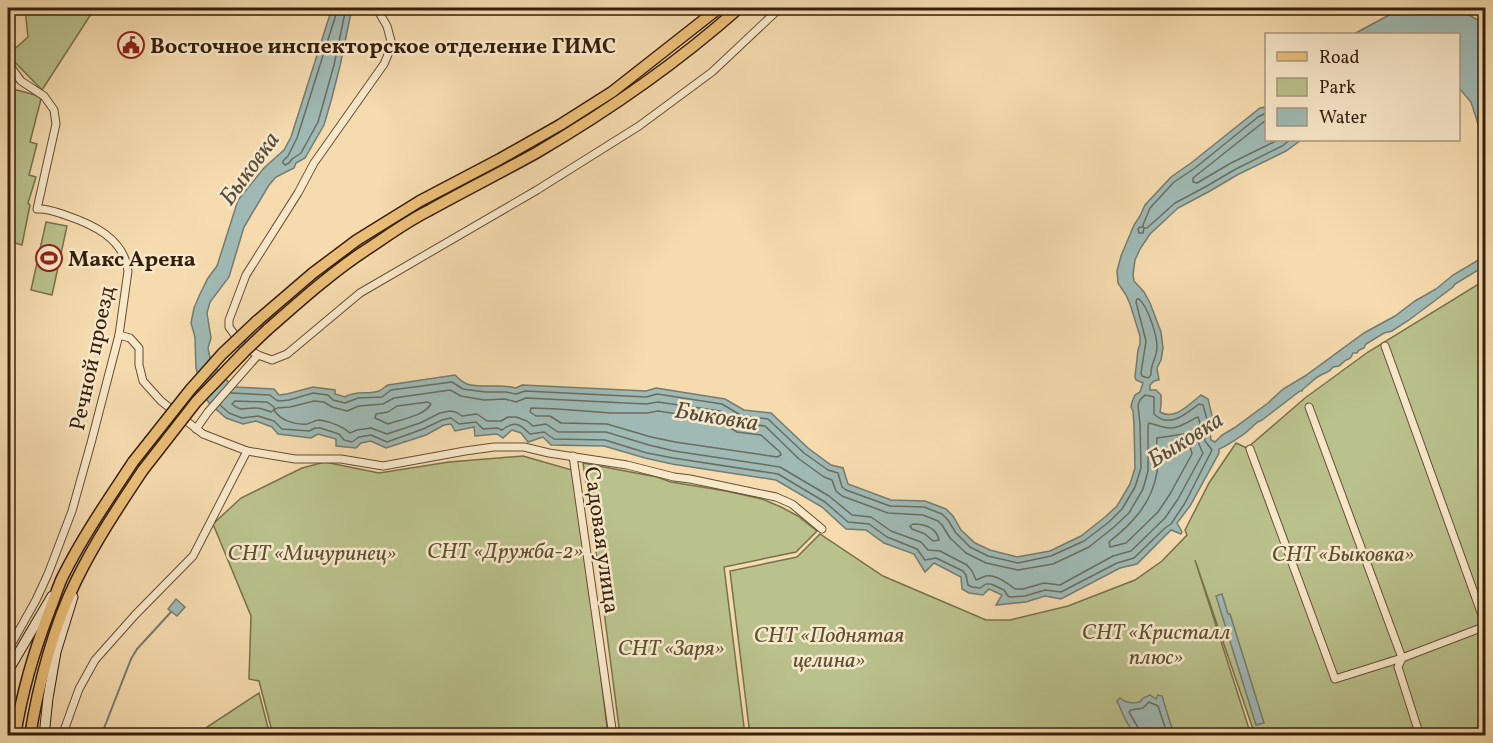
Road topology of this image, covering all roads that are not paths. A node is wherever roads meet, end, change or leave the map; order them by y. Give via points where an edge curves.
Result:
1 (378, 8) edge
2 (719, 8) edge
3 (739, 8) edge
4 (780, 8) edge
5 (8, 63) edge
6 (118, 335) junction
7 (1385, 346) dead end
8 (258, 355) junction
9 (1309, 407) dead end
10 (196, 429) junction
11 (1250, 449) dead end
12 (247, 451) junction
13 (573, 456) junction
14 (822, 529) dead end
15 (82, 571) junction
16 (62, 578) junction
17 (1485, 626) edge
18 (8, 650) edge
19 (1402, 658) junction
20 (8, 670) edge
21 (15, 735) edge
22 (30, 735) edge
23 (44, 735) edge
24 (62, 735) edge
25 (613, 735) edge
26 (1420, 735) edge

1 - 8 street via 392,45 384,64 314,163 246,275 228,320 242,345
2 - 16 main road, bridge via 612,92 357,240 257,321 190,390 133,462
3 - 15 main road, bridge via 620,101 538,152 426,212 317,287 267,330 196,402 143,470
4 - 8 street via 712,72 639,126 360,293 287,354 272,360
5 - 6 street, Речной проезд via 21,81 44,96 54,110 56,124 37,209 81,220 100,230 117,245 127,264
6 - 10 street via 130,338 139,348 143,381 160,401
6 - 18 street, Речной проезд via 63,536 36,600
7 - 17 street
8 - 10 street
9 - 19 street
10 - 12 street
11 - 19 street via 1335,679
12 - 13 street via 384,466 494,447 524,447
12 - 24 street via 194,556 95,660
13 - 14 street via 776,497 792,504
13 - 25 street, Садовая улица
15 - 22 main road via 55,633
15 - 23 main road via 56,652
16 - 20 main road
16 - 21 main road via 35,653
17 - 19 street
19 - 26 street via 1398,667

